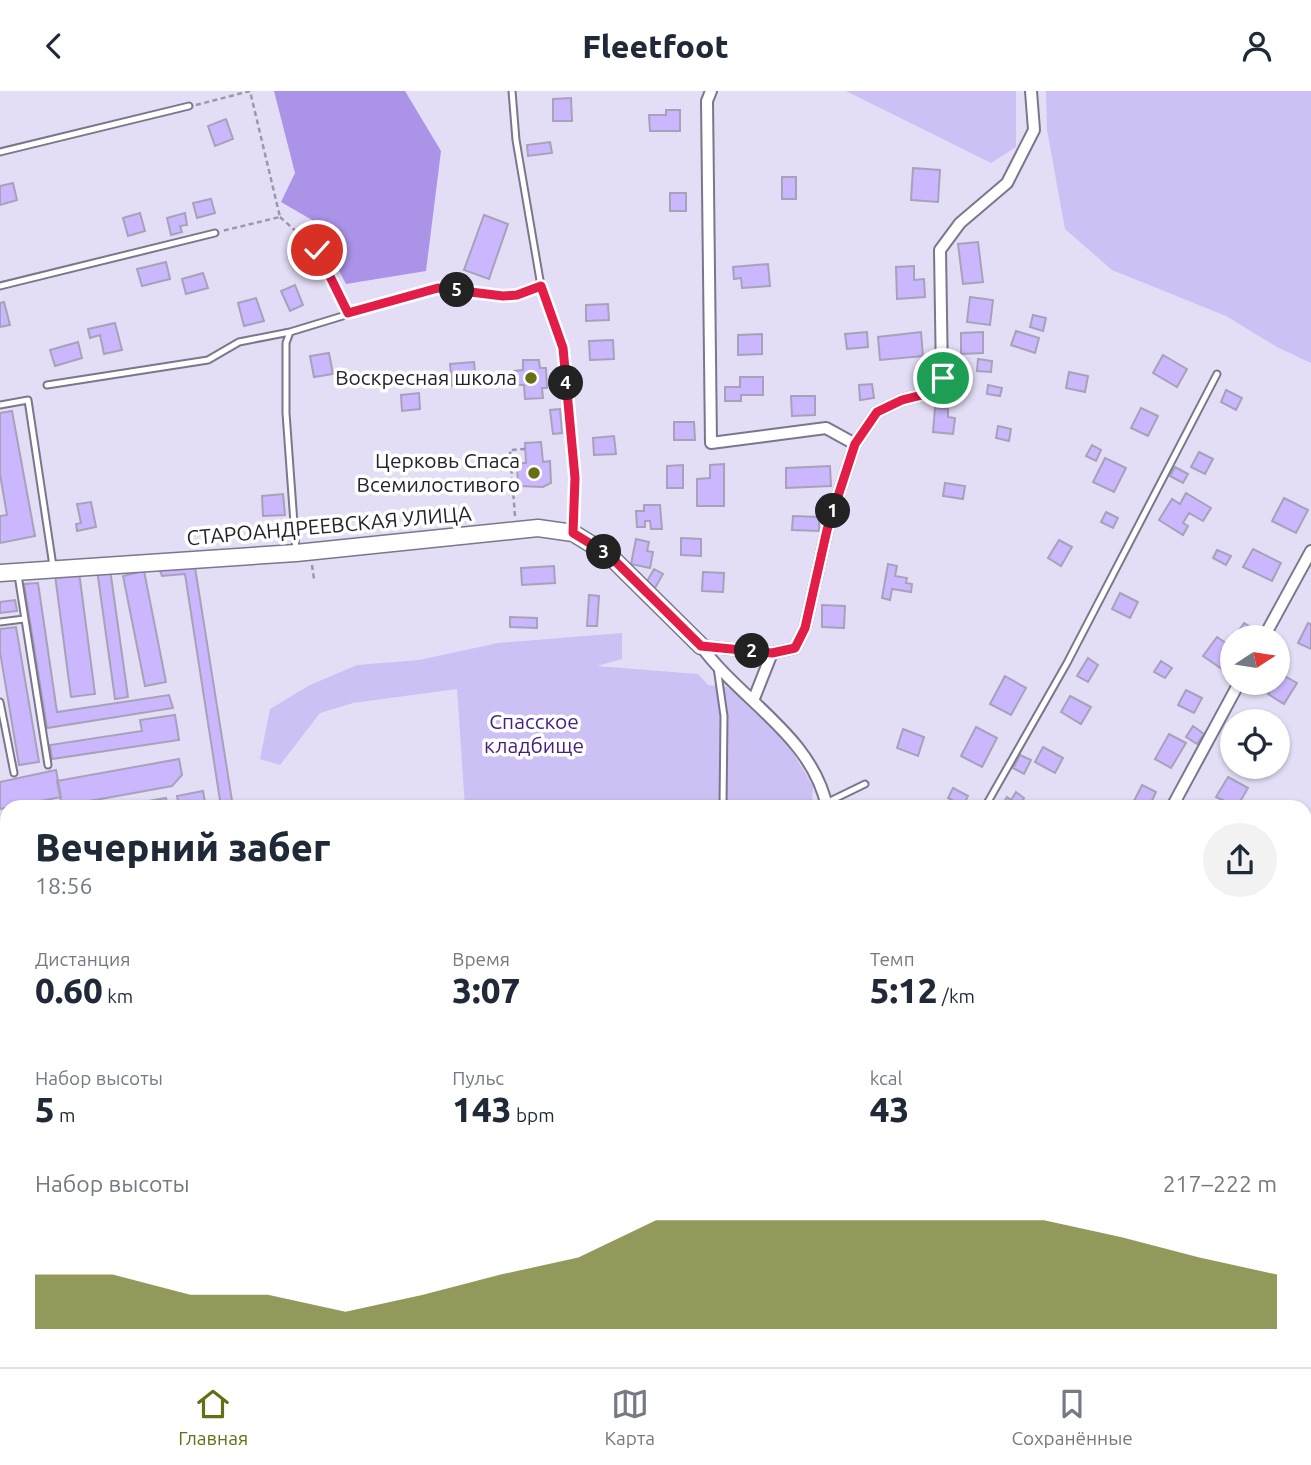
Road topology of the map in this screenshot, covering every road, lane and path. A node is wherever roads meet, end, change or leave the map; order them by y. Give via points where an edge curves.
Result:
1 (512, 91) edge
2 (711, 91) edge
3 (1031, 91) edge
4 (189, 106) joint
5 (0, 152) edge
6 (280, 217) junction
7 (215, 233) joint
8 (0, 286) edge
9 (541, 286) junction
10 (348, 313) junction
11 (290, 332) junction
12 (1217, 374) dead end
13 (47, 385) dead end
14 (0, 405) edge
15 (855, 444) junction
16 (525, 449) dead end
17 (516, 530) junction
18 (573, 533) junction
19 (1311, 551) edge
20 (296, 554) junction
21 (54, 569) junction
22 (17, 572) junction
23 (0, 573) edge
24 (24, 619) junction
25 (0, 622) edge
26 (1271, 625) edge
27 (701, 646) junction
28 (772, 653) junction
29 (717, 667) junction
30 (1233, 695) edge
31 (754, 701) junction
32 (0, 702) edge
33 (48, 765) dead end
34 (14, 773) dead end
35 (866, 784) dead end
36 (723, 800) edge
37 (825, 800) edge
38 (836, 800) edge
39 (989, 800) edge
40 (1176, 800) edge

1 - 9 lane
2 - 15 street via 711,443 826,428
3 - 15 street via 1034,129 1007,183 960,223 940,250 943,378 934,392 877,412
4 - 5 lane
4 - 6 path via 250,91
6 - 7 path
6 - 10 path via 317,250
7 - 8 lane
9 - 10 lane via 503,296 438,288
9 - 18 lane via 563,348 575,478
10 - 11 lane
11 - 13 lane via 240,342 208,360
11 - 20 lane via 286,413
12 - 39 lane via 1068,663
14 - 21 lane via 28,400
15 - 28 street via 827,530 805,628 795,648
16 - 17 path via 510,450
17 - 18 street, СТАРОАНДРЕЕВСКАЯ УЛИЦА via 538,527
17 - 20 street, СТАРОАНДРЕЕВСКАЯ УЛИЦА
18 - 27 street, СТАРОАНДРЕЕВСКАЯ УЛИЦА via 609,555
19 - 26 street
20 - 21 street, СТАРОАНДРЕЕВСКАЯ УЛИЦА
21 - 22 street, СТАРОАНДРЕЕВСКАЯ УЛИЦА
22 - 23 street, СТАРОАНДРЕЕВСКАЯ УЛИЦА
22 - 24 lane
24 - 25 lane
24 - 33 lane
27 - 28 street
27 - 29 street
28 - 31 street
29 - 31 street
29 - 36 lane via 724,716
30 - 40 street
31 - 37 street via 804,754
32 - 34 lane
35 - 38 lane

